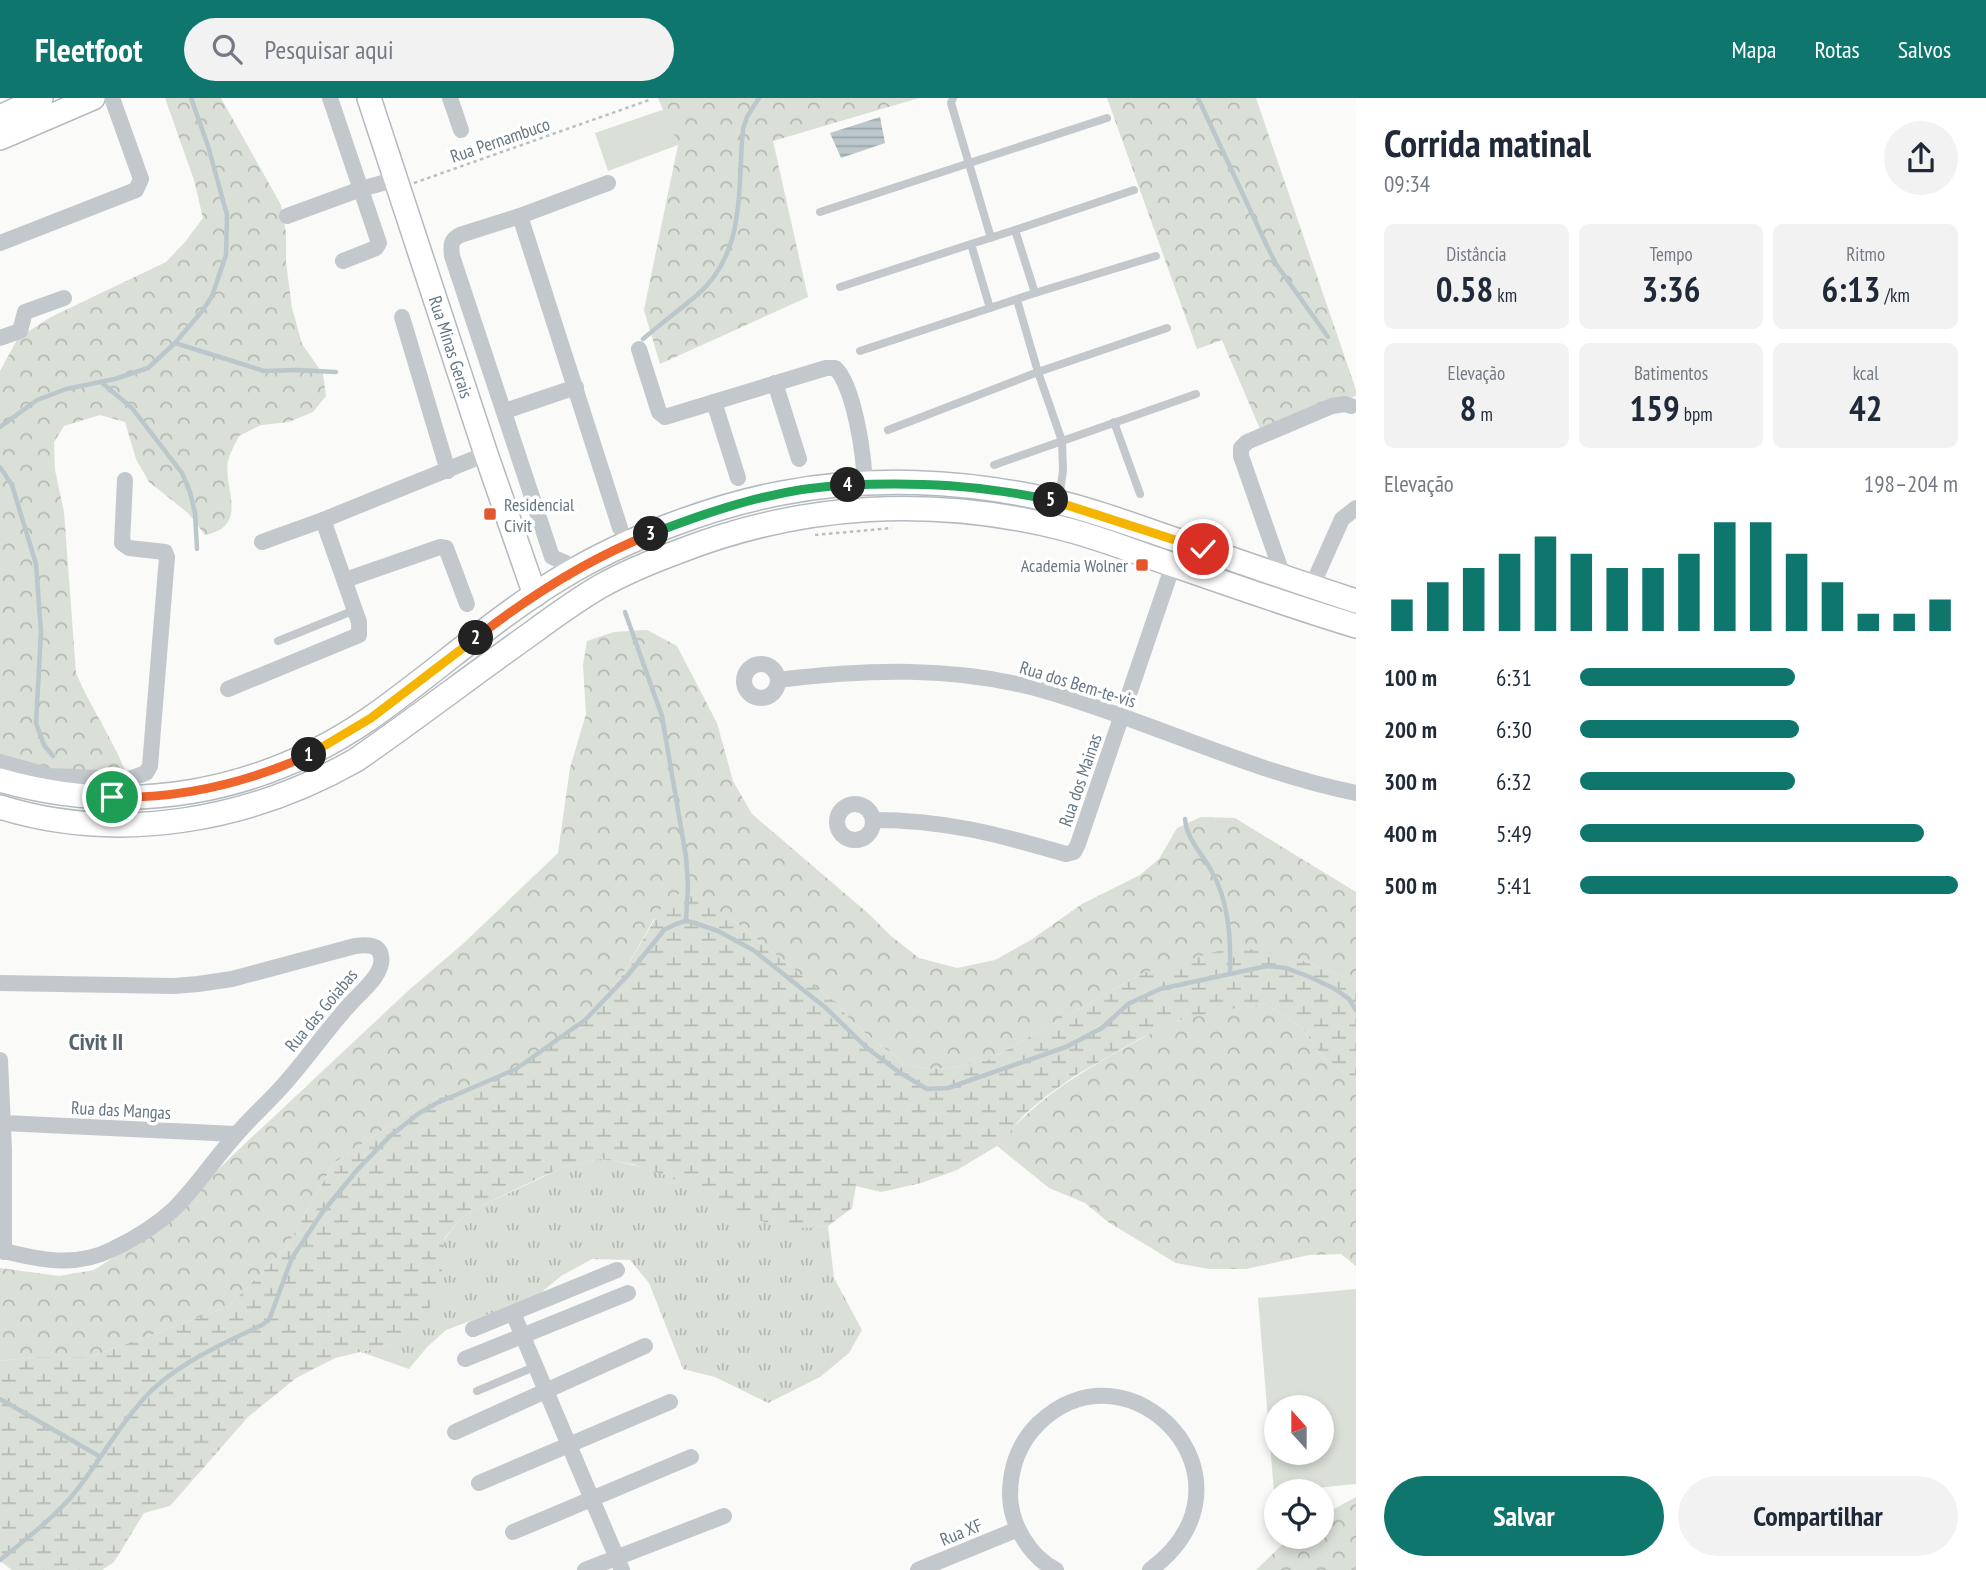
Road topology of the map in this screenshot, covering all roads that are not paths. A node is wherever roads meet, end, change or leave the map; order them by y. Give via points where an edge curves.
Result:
1 (41, 98) edge
2 (93, 98) edge
3 (112, 98) edge
4 (330, 98) edge
5 (369, 98) edge
6 (450, 98) edge
7 (953, 98) edge
8 (0, 117) edge
9 (1107, 118) dead end
10 (461, 130) dead end
11 (0, 138) edge
12 (969, 162) junction
13 (608, 183) dead end
14 (399, 184) junction
15 (361, 189) junction
16 (1134, 190) dead end
17 (820, 212) dead end
18 (287, 216) dead end
19 (520, 216) junction
20 (1015, 230) junction
21 (991, 238) junction
22 (0, 243) edge
23 (971, 244) junction
24 (1156, 256) dead end
25 (343, 261) dead end
26 (840, 287) dead end
27 (1035, 292) junction
28 (64, 298) dead end
29 (1017, 300) junction
30 (990, 309) junction
31 (402, 317) dead end
32 (1167, 328) dead end
33 (0, 338) edge
34 (639, 349) dead end
35 (860, 351) dead end
36 (1038, 372) junction
37 (775, 383) junction
38 (576, 387) junction
39 (1196, 394) dead end
40 (714, 402) junction
41 (1351, 406) dead end
42 (505, 411) junction
43 (1114, 422) junction
44 (888, 430) dead end
45 (1062, 440) junction
46 (486, 454) junction
47 (799, 459) dead end
48 (995, 465) dead end
49 (448, 471) junction
50 (738, 478) dead end
51 (125, 480) dead end
52 (864, 484) junction
53 (1140, 494) dead end
54 (1059, 502) junction
55 (1356, 508) edge
56 (323, 520) junction
57 (620, 528) dead end
58 (262, 542) dead end
59 (1173, 565) junction
60 (570, 572) junction
61 (1283, 576) junction
62 (345, 580) junction
63 (1312, 586) junction
64 (535, 595) junction
65 (1356, 601) edge
66 (467, 604) dead end
67 (355, 610) junction
68 (1356, 626) edge
69 (278, 641) dead end
70 (778, 680) dead end
71 (228, 689) dead end
72 (1122, 717) junction
73 (0, 762) edge
74 (0, 780) edge
75 (1356, 793) edge
76 (0, 807) edge
77 (873, 820) dead end
78 (0, 983) edge
79 (0, 1060) edge
80 (4, 1124) junction
81 (236, 1134) junction
82 (2, 1149) edge
83 (2, 1251) edge
84 (617, 1270) dead end
85 (628, 1293) dead end
86 (513, 1313) junction
87 (473, 1329) dead end
88 (521, 1335) junction
89 (645, 1346) dead end
90 (465, 1359) dead end
91 (534, 1367) junction
92 (477, 1391) dead end
93 (544, 1391) junction
94 (670, 1402) dead end
95 (455, 1432) dead end
96 (568, 1445) junction
97 (691, 1457) dead end
98 (479, 1483) dead end
99 (591, 1500) junction
100 (724, 1516) dead end
101 (1018, 1529) junction
102 (513, 1532) dead end
103 (620, 1564) edge
104 (937, 1566) edge
105 (585, 1570) edge
106 (918, 1570) edge
107 (1056, 1570) edge
108 (1150, 1570) edge

1 - 8 main road
2 - 11 main road
3 - 22 street via 140,186
4 - 15 street
5 - 14 main road, Rua Minas Gerais
6 - 10 street
7 - 12 lane
9 - 12 lane
12 - 17 lane
12 - 21 lane
13 - 19 street
14 - 15 street
14 - 46 main road, Rua Minas Gerais
15 - 18 street
15 - 25 street via 379,246
16 - 20 lane
19 - 38 street
19 - 42 street via 460,235 451,246
20 - 21 lane
20 - 27 lane
21 - 23 lane
23 - 26 lane
23 - 30 lane
24 - 27 lane
27 - 29 lane
28 - 33 street via 25,312 20,331
29 - 30 lane
29 - 36 lane
30 - 35 lane
31 - 49 street
32 - 36 lane
34 - 40 street via 662,415
36 - 44 lane
36 - 45 lane
37 - 40 street
37 - 47 street
37 - 52 street via 826,368 838,370 863,444
38 - 42 street
38 - 57 street
39 - 43 lane
40 - 50 street
41 - 61 street via 1332,406 1241,448
42 - 60 street via 552,557 566,564
43 - 45 lane
43 - 53 lane
45 - 48 lane
45 - 54 lane
46 - 49 street
46 - 64 main road, Rua Minas Gerais
49 - 56 street
51 - 73 street via 122,543 165,552 167,557 152,751 146,774 129,779 50,776
52 - 54 main road via 972,486
52 - 60 main road via 782,492 730,505 628,543
54 - 61 main road
55 - 63 street via 1342,519
56 - 58 street
56 - 62 street
59 - 68 main road
59 - 72 street, Rua dos Mainas
59 - 76 main road via 1075,531 987,514 885,509 785,519 697,544 604,584 356,760 259,802 209,817 141,824 66,821
60 - 64 main road
61 - 63 main road
62 - 66 street via 446,548
62 - 67 street
63 - 65 main road
64 - 74 main road via 359,725 322,749 269,771 219,787 158,797 67,794
67 - 69 lane
67 - 71 street via 360,631 354,639
70 - 72 street, Rua dos Bem-te-vis via 874,671 948,673 1041,690
72 - 75 street, Rua dos Bem-te-vis via 1258,766
72 - 77 street, Rua dos Mainas via 1079,844 1070,854 945,823
78 - 81 street, Rua das Goiabas via 198,984 355,946 375,947 382,957 370,983 287,1082
79 - 80 street
80 - 81 street, Rua das Mangas
80 - 82 street
81 - 83 street, Rua das Goiabas via 177,1206 111,1250 70,1262
82 - 83 street
84 - 86 street
85 - 88 street
86 - 87 street
86 - 88 street
88 - 90 street
88 - 91 street
89 - 93 street
91 - 92 lane
91 - 93 street
93 - 95 street
93 - 96 street
94 - 96 street
96 - 98 street
96 - 99 street
97 - 99 street
99 - 102 street
99 - 103 street
100 - 103 street
101 - 104 street, Rua XF
101 - 107 street via 1032,1550
101 - 108 street via 1010,1505 1010,1480 1016,1455 1029,1433 1047,1415 1070,1403 1094,1397 1120,1398 1144,1406 1182,1439 1197,1487 1194,1513 1184,1536
103 - 105 street
104 - 106 street, Rua XF

